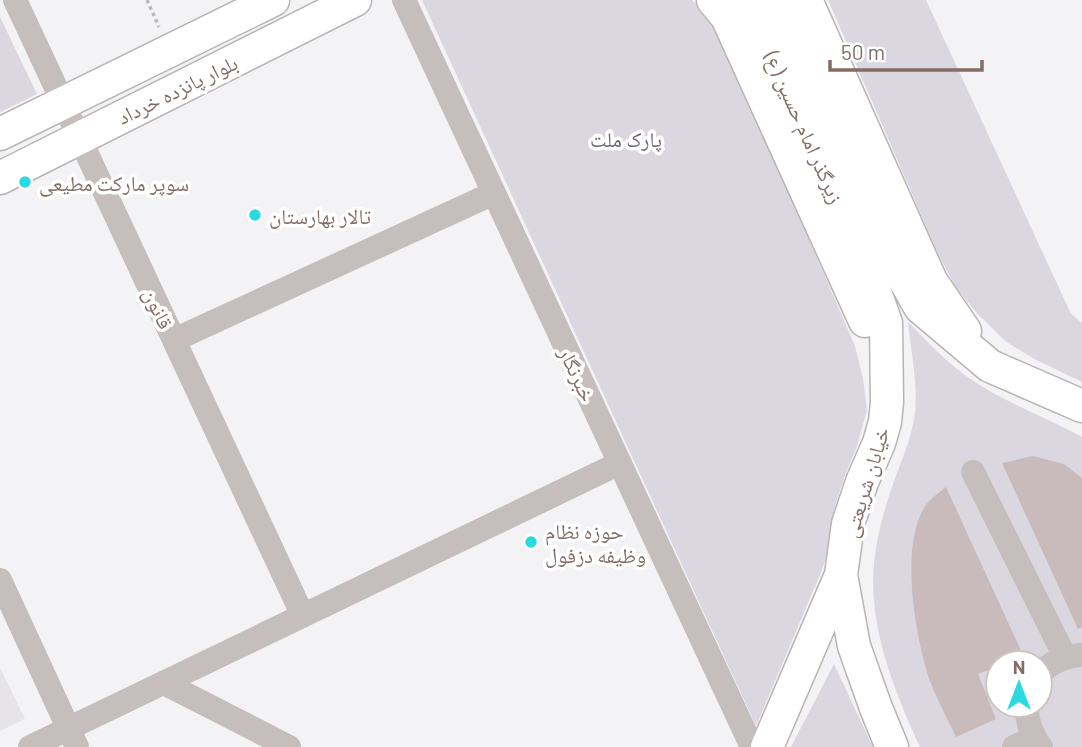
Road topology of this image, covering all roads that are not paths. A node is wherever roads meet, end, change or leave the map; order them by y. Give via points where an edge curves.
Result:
1 (15, 0) edge
2 (275, 0) edge
3 (355, 0) edge
4 (404, 0) edge
5 (713, 0) edge
6 (747, 0) edge
7 (774, 0) edge
8 (806, 0) edge
9 (292, 31) junction
10 (155, 58) junction
11 (172, 92) junction
12 (64, 103) junction
13 (0, 134) edge
14 (79, 137) junction
15 (0, 178) edge
16 (494, 192) junction
17 (873, 250) junction
18 (174, 340) junction
19 (990, 366) junction
20 (887, 402) junction
21 (1082, 406) edge
22 (620, 463) junction
23 (973, 472) dead end
24 (841, 575) junction
25 (0, 580) edge
26 (303, 617) junction
27 (1074, 656) edge
28 (1054, 663) edge
29 (164, 683) junction
30 (1028, 719) edge
31 (73, 738) edge
32 (277, 744) edge
33 (1029, 744) edge
34 (30, 747) edge
35 (752, 747) edge
36 (767, 747) edge
37 (892, 747) edge

1 - 12 street, قانون
2 - 9 main road
2 - 10 main road, بلوار پانزده خرداد
3 - 9 main road, بلوار پانزده خرداد
4 - 16 street, خبرنگار
5 - 20 main road via 727,17 864,317
6 - 17 main road, زیرگذر امام حسین (ع)
7 - 17 main road, زیرگذر امام حسین (ع)
8 - 19 main road via 930,281
9 - 11 main road, بلوار پانزده خرداد
10 - 11 main road
10 - 12 main road, بلوار پانزده خرداد
11 - 14 main road, بلوار پانزده خرداد
12 - 13 main road, بلوار پانزده خرداد
12 - 14 street, قانون
14 - 15 main road, بلوار پانزده خرداد
14 - 18 street, قانون
16 - 18 street
16 - 22 street, خبرنگار
17 - 19 main road via 920,307
17 - 20 main road, خیابان شریعتی via 886,323
18 - 26 street, قانون
19 - 21 main road
20 - 24 main road, خیابان شریعتی via 879,443 848,524
22 - 26 street
22 - 35 street, خبرنگار
23 - 27 street
24 - 36 main road
24 - 37 main road, خیابان شریعتی via 854,646
25 - 31 street
26 - 29 street
27 - 28 street
29 - 31 street
29 - 32 street
30 - 33 street
31 - 34 street

